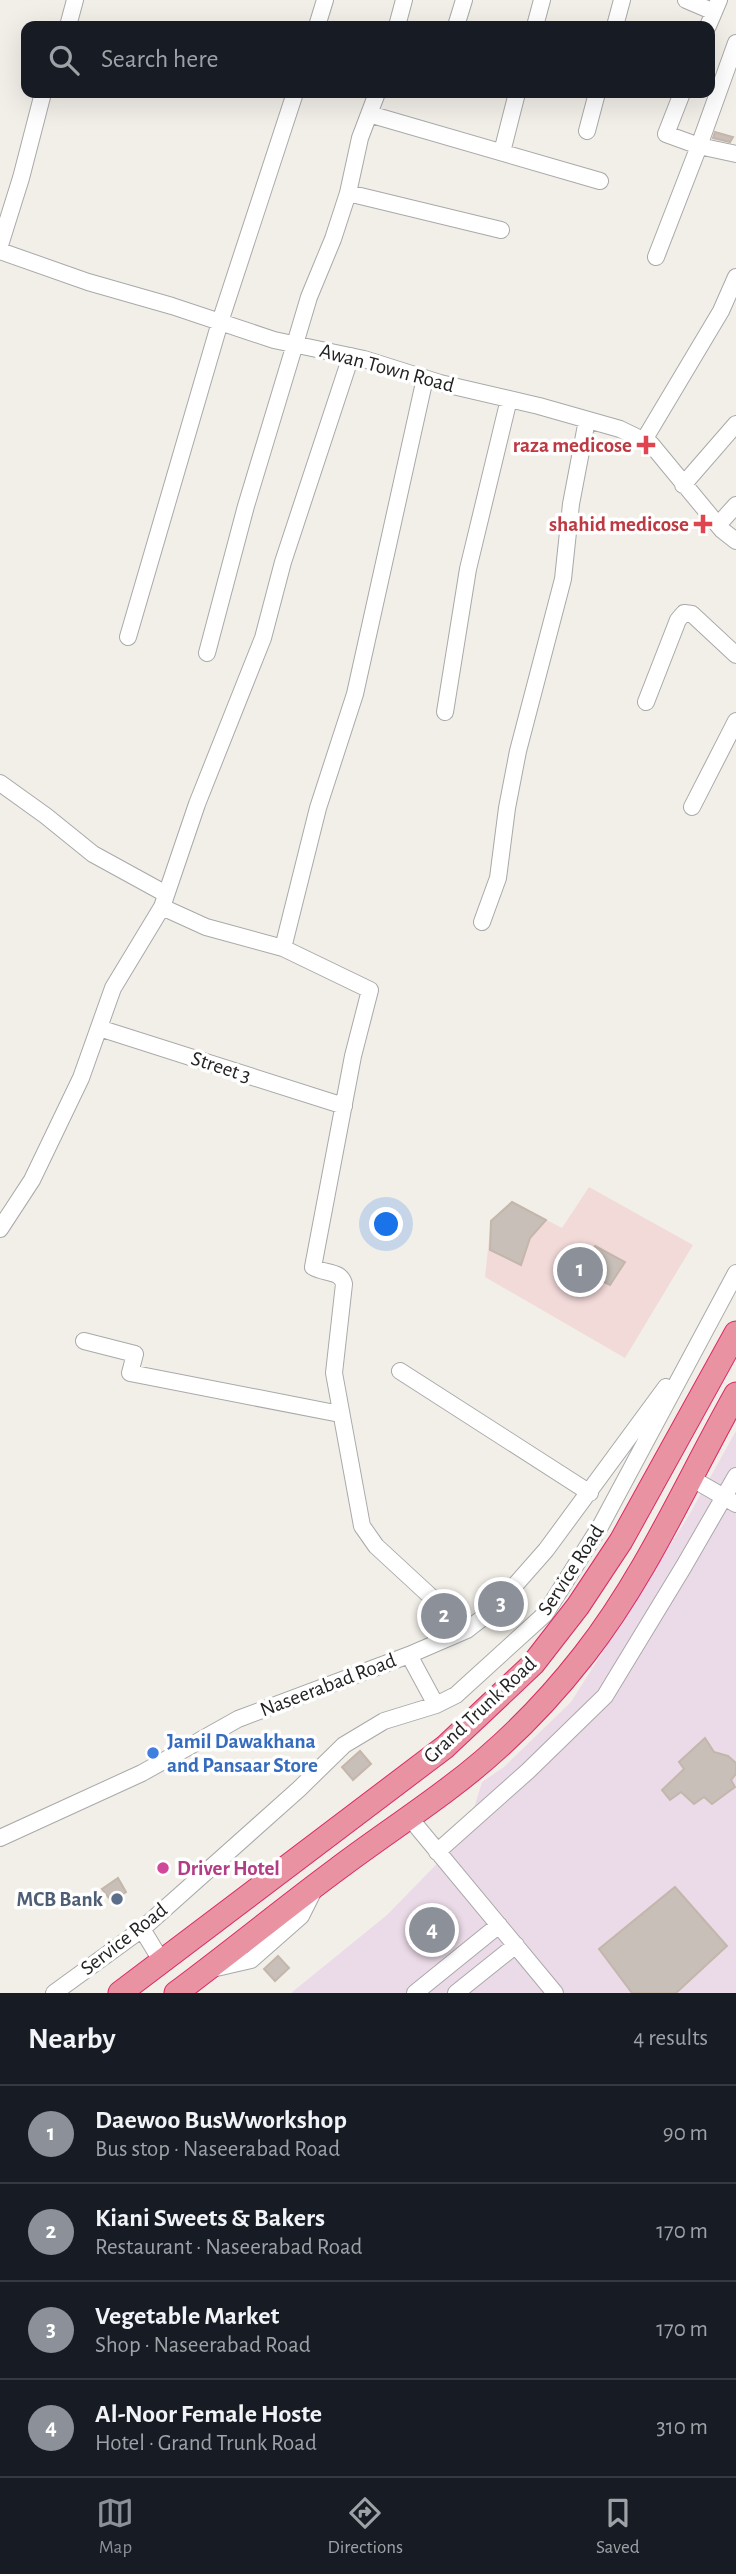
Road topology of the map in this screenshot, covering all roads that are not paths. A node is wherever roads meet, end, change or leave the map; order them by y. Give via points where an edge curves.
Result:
1 (75, 0) edge
2 (325, 0) edge
3 (404, 0) edge
4 (464, 0) edge
5 (542, 0) edge
6 (622, 0) edge
7 (687, 0) edge
8 (714, 13) edge
9 (69, 21) edge
10 (319, 21) edge
11 (398, 21) edge
12 (458, 21) edge
13 (536, 21) edge
14 (616, 21) edge
15 (736, 43) edge
16 (42, 98) edge
17 (293, 98) edge
18 (375, 98) edge
19 (516, 98) edge
20 (596, 98) edge
21 (680, 98) edge
22 (369, 114) junction
23 (587, 131) dead end
24 (699, 146) junction
25 (502, 152) junction
26 (736, 153) edge
27 (600, 181) dead end
28 (348, 193) junction
29 (501, 230) dead end
30 (0, 245) edge
31 (0, 251) edge
32 (656, 257) dead end
33 (736, 277) edge
34 (220, 322) junction
35 (295, 344) junction
36 (351, 356) junction
37 (425, 378) junction
38 (509, 399) junction
39 (587, 420) junction
40 (736, 424) edge
41 (644, 440) junction
42 (683, 485) junction
43 (736, 505) edge
44 (718, 525) junction
45 (736, 541) edge
46 (128, 637) dead end
47 (207, 653) dead end
48 (736, 655) edge
49 (646, 702) dead end
50 (445, 712) dead end
51 (736, 721) edge
52 (0, 783) edge
53 (692, 807) dead end
54 (164, 900) junction
55 (482, 922) dead end
56 (283, 948) junction
57 (99, 1028) junction
58 (344, 1106) junction
59 (0, 1229) edge
60 (736, 1273) edge
61 (736, 1333) edge
62 (705, 1334) junction
63 (84, 1341) dead end
64 (400, 1371) dead end
65 (736, 1394) edge
66 (340, 1414) junction
67 (736, 1476) edge
68 (691, 1478) junction
69 (590, 1493) junction
70 (730, 1500) edge
71 (467, 1630) junction
72 (409, 1655) junction
73 (436, 1705) junction
74 (409, 1817) junction
75 (0, 1838) edge
76 (437, 1852) junction
77 (499, 1925) junction
78 (142, 1929) junction
79 (516, 1945) junction
80 (162, 1962) junction
81 (54, 1993) edge
82 (120, 1993) edge
83 (176, 1993) edge
84 (415, 1993) edge
85 (456, 1993) edge
86 (555, 1993) edge

1 - 9 street
2 - 10 street
3 - 11 street
4 - 12 street
5 - 13 street
6 - 14 street
7 - 8 street
15 - 24 street
16 - 30 street
17 - 34 street
18 - 22 street
19 - 25 street
20 - 23 street
21 - 24 street via 666,134
22 - 25 street
22 - 28 street
24 - 26 street
24 - 32 street
25 - 27 street
28 - 29 street
28 - 35 street
31 - 34 street, Awan Town Road
33 - 41 street via 721,311
34 - 35 street, Awan Town Road
34 - 46 street
35 - 36 street, Awan Town Road
35 - 47 street
36 - 37 street, Awan Town Road
36 - 54 street via 282,562 263,638
37 - 38 street, Awan Town Road
37 - 56 street via 355,694 318,808
38 - 39 street, Awan Town Road
38 - 50 street via 468,569
39 - 41 street, Awan Town Road
39 - 55 street via 570,504 563,579 518,751 498,878
40 - 42 street
41 - 42 street, Awan Town Road
42 - 44 street, Awan Town Road
43 - 44 street
44 - 45 street, Awan Town Road
48 - 49 street via 692,614 684,613
51 - 53 street
52 - 54 street via 93,854
54 - 56 street via 206,927
54 - 57 street via 113,989
56 - 58 street via 370,990
57 - 58 street, Street 3
57 - 59 street via 81,1078 32,1180
58 - 66 street via 313,1268 337,1274 344,1284 334,1373
60 - 62 street, Service Road
61 - 80 highway, Grand Trunk Road via 621,1541 533,1664 445,1746
62 - 69 street, Naseerabad Road
62 - 73 street, Service Road via 601,1525 545,1614 456,1695
63 - 66 street via 135,1354 130,1373
64 - 69 street
65 - 68 highway, Grand Trunk Road
66 - 71 street via 362,1526 376,1546
67 - 70 street
68 - 70 street
68 - 74 highway, Grand Trunk Road via 586,1654 490,1755
69 - 71 street, Naseerabad Road via 494,1609
70 - 76 street via 605,1696
71 - 72 street, Naseerabad Road
72 - 73 street
72 - 75 street, Naseerabad Road via 239,1720 142,1773
73 - 78 street, Service Road via 384,1721 344,1745
74 - 76 street
74 - 83 highway, Grand Trunk Road
76 - 77 street
77 - 79 street
77 - 84 street
78 - 80 street
78 - 81 street, Service Road
79 - 85 street
79 - 86 street
80 - 82 highway, Grand Trunk Road

